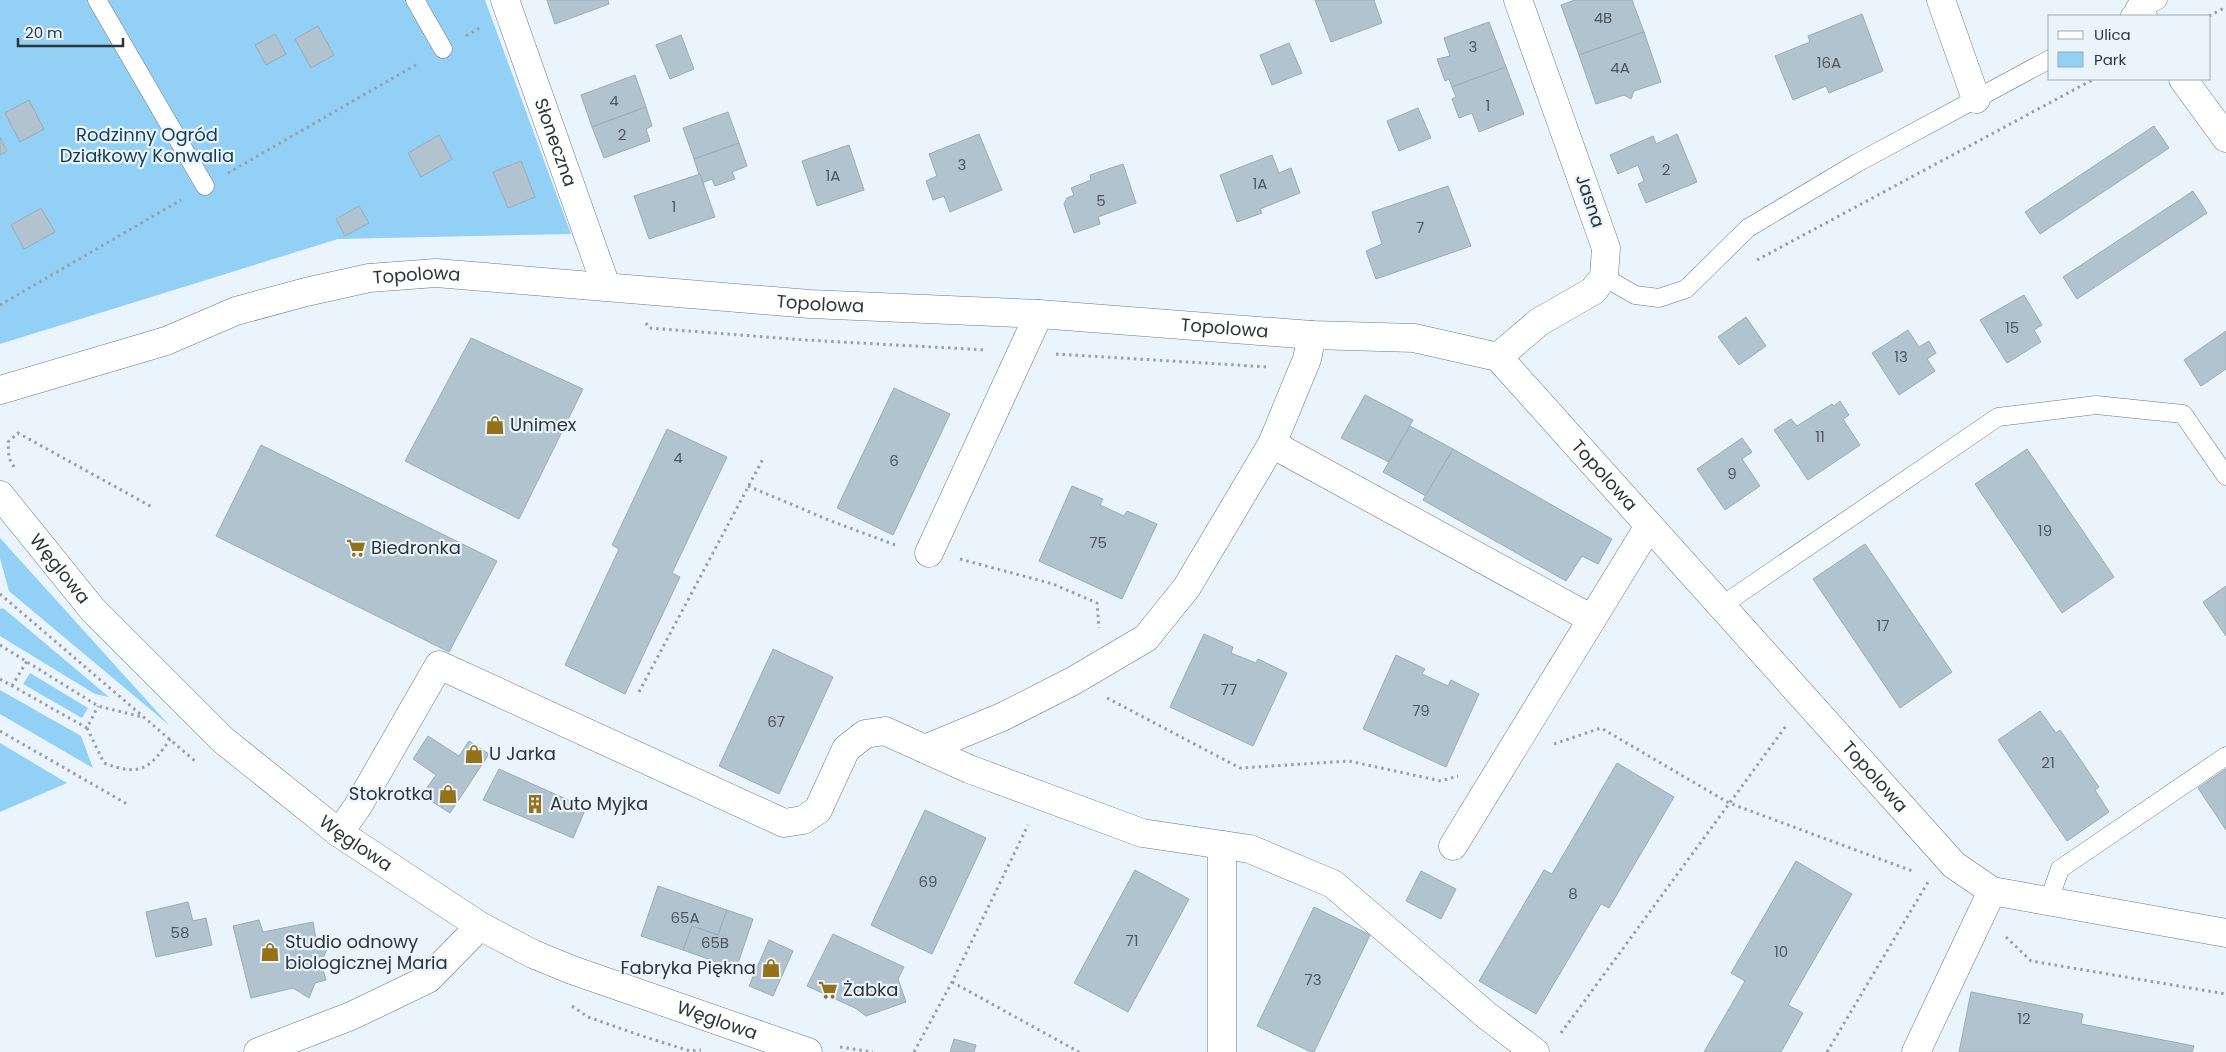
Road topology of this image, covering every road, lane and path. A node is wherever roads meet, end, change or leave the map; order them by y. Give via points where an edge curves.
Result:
1 (97, 0) edge
2 (415, 0) edge
3 (1518, 0) edge
4 (1942, 0) edge
5 (508, 7) edge
6 (2226, 7) edge
7 (2211, 15) edge
8 (443, 49) junction
9 (2048, 60) edge
10 (2184, 80) edge
11 (1976, 99) junction
12 (2226, 138) edge
13 (205, 186) junction
14 (1604, 277) junction
15 (606, 286) junction
16 (0, 305) edge
17 (1039, 314) junction
18 (645, 321) dead end
19 (1312, 336) junction
20 (842, 342) dead end
21 (1498, 357) junction
22 (0, 390) edge
23 (18, 433) dead end
24 (1272, 444) junction
25 (764, 457) dead end
26 (2226, 476) edge
27 (0, 494) edge
28 (152, 507) dead end
29 (1649, 526) junction
30 (929, 553) dead end
31 (1721, 606) junction
32 (1592, 619) junction
33 (0, 645) edge
34 (27, 661) junction
35 (0, 679) edge
36 (12, 686) junction
37 (638, 692) dead end
38 (98, 706) junction
39 (145, 718) dead end
40 (1787, 724) dead end
41 (87, 728) junction
42 (0, 731) edge
43 (170, 739) dead end
44 (925, 749) junction
45 (2226, 756) edge
46 (1041, 796) junction
47 (127, 804) dead end
48 (339, 833) junction
49 (1222, 845) junction
50 (1453, 846) dead end
51 (1930, 878) dead end
52 (1992, 891) junction
53 (2048, 902) junction
54 (480, 926) junction
55 (2226, 933) edge
56 (952, 982) junction
57 (1559, 1036) dead end
58 (258, 1052) edge
59 (808, 1052) edge
60 (914, 1052) edge
61 (1080, 1052) edge
62 (1222, 1052) edge
63 (1535, 1052) edge
64 (1827, 1052) edge
65 (1916, 1052) edge

1 - 13 lane
2 - 8 lane
3 - 14 street, Jasna via 1606,248
4 - 11 street
5 - 8 path via 493,21
5 - 15 street, Słoneczna
6 - 7 path
8 - 13 path
9 - 11 lane
10 - 12 street
11 - 14 lane via 1748,228 1686,290 1659,298 1635,295
13 - 16 path
14 - 21 street via 1593,291 1538,322
15 - 17 street, Topolowa via 810,304
15 - 22 street, Topolowa via 436,273 369,278 236,311 166,341
17 - 19 street, Topolowa
17 - 30 street
18 - 20 path via 649,328
19 - 21 street, Topolowa via 1414,338
19 - 24 street via 1307,359
21 - 29 street, Topolowa
23 - 28 path
24 - 32 street
24 - 44 street via 1187,587 1146,638 1073,681 1002,717
25 - 37 path
26 - 31 lane via 2183,414 2096,405 1998,417
27 - 48 street, Węglowa via 93,610 223,740
29 - 31 street, Topolowa
29 - 32 street
31 - 52 street, Topolowa via 1954,865
32 - 50 street
33 - 34 path
34 - 36 path
34 - 38 path
35 - 36 path
36 - 41 path
38 - 39 path
38 - 41 path
40 - 57 path
41 - 43 path via 104,763 121,770 142,770
42 - 47 path
44 - 46 street
44 - 48 street via 885,730 865,734 846,749 818,810 803,820 784,823 439,664 358,806
45 - 53 lane via 2060,869
46 - 49 street via 1142,834
46 - 56 path
48 - 54 street, Węglowa
49 - 62 street
49 - 63 street via 1250,848 1333,884 1486,1015
51 - 64 path
52 - 53 street, Topolowa
52 - 65 street
53 - 55 street, Topolowa
54 - 58 street via 428,979 351,1016
54 - 59 street, Węglowa via 572,970
56 - 60 path
56 - 61 path

